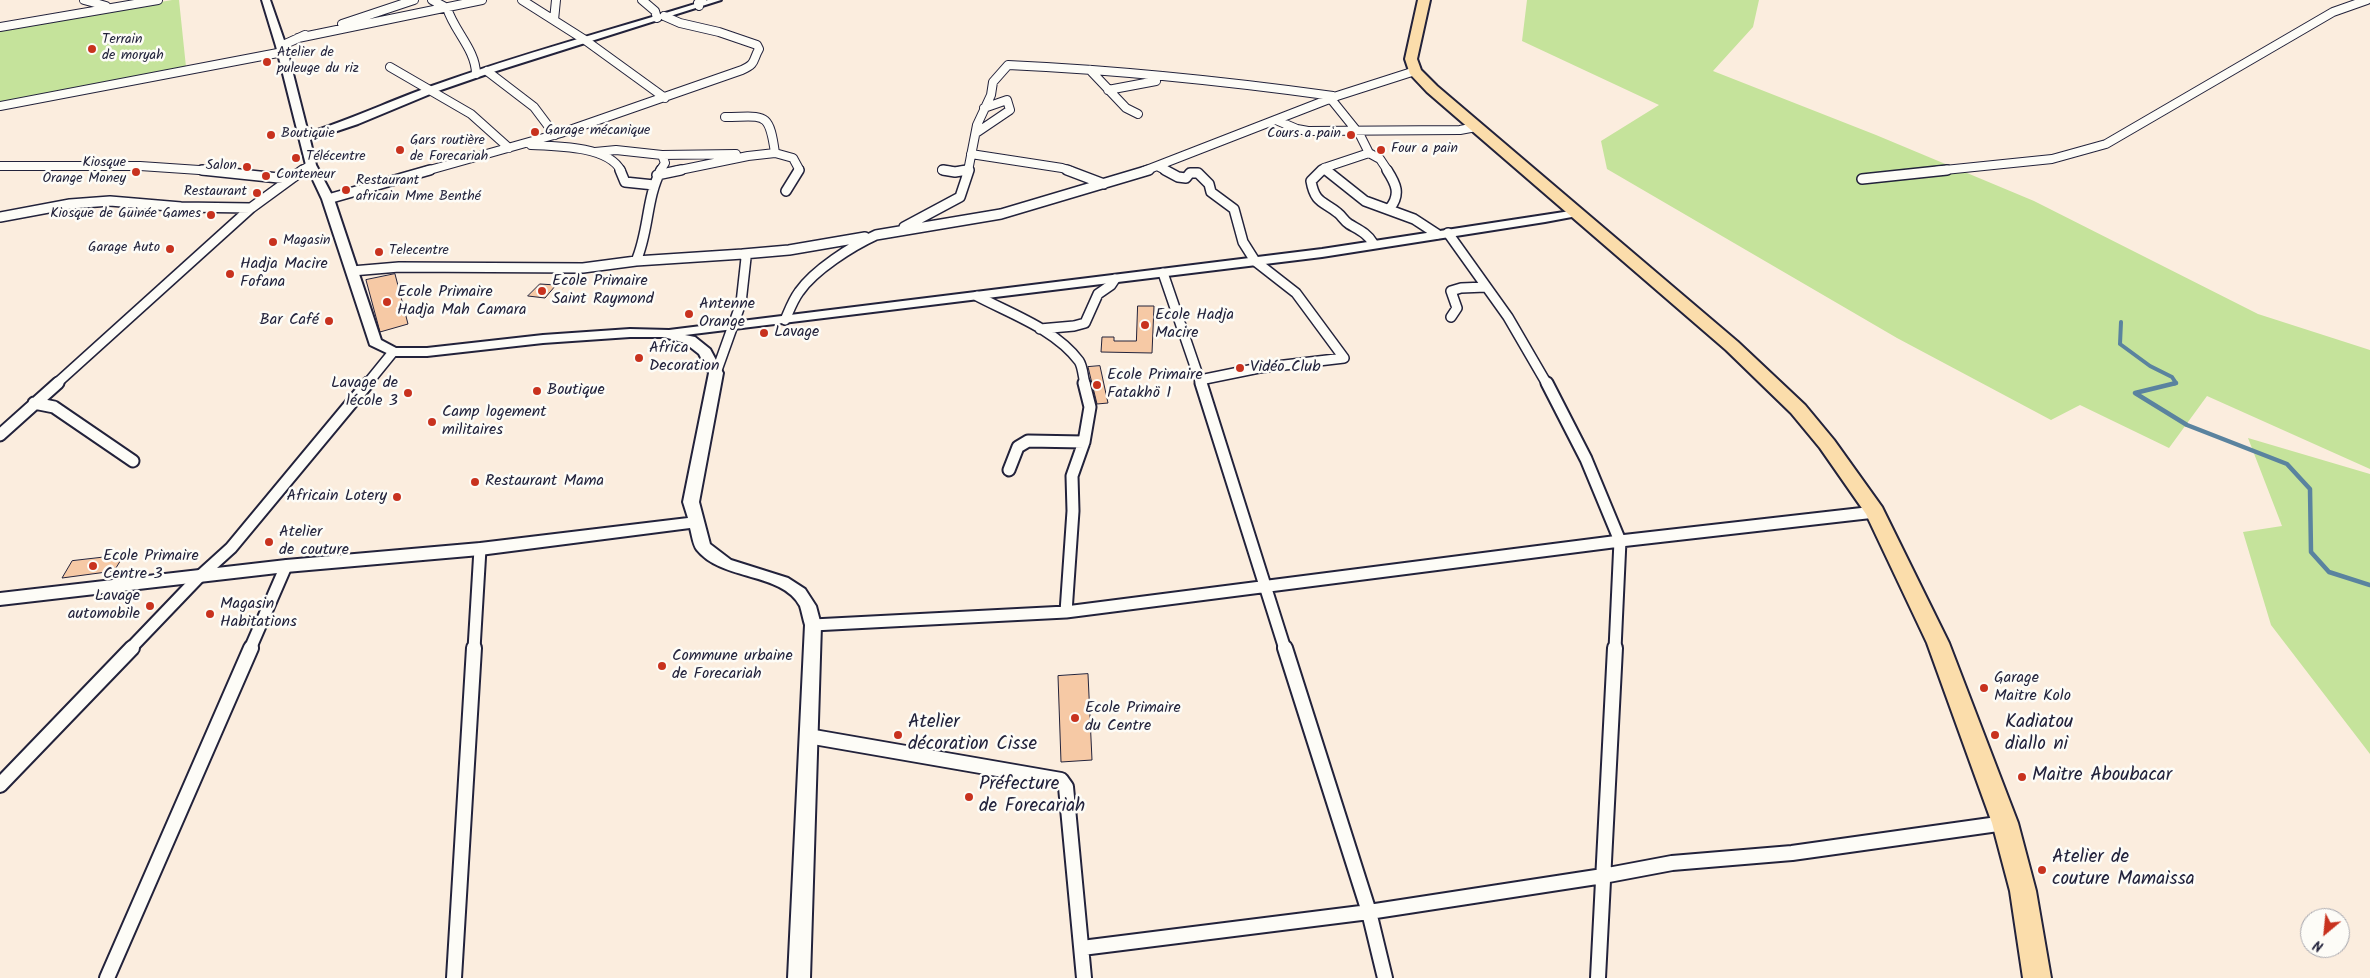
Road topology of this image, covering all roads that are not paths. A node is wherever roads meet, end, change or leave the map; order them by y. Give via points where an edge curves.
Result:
1 (84, 0) edge
2 (158, 0) edge
3 (266, 0) edge
4 (414, 0) edge
5 (432, 0) edge
6 (482, 0) edge
7 (522, 0) edge
8 (556, 0) edge
9 (642, 0) edge
10 (717, 0) edge
11 (1424, 0) edge
12 (2367, 0) edge
13 (456, 3) edge
14 (700, 3) edge
15 (95, 4) junction
16 (117, 7) junction
17 (447, 8) junction
18 (80, 13) junction
19 (661, 17) junction
20 (554, 20) junction
21 (0, 27) edge
22 (298, 38) junction
23 (584, 40) junction
24 (282, 49) junction
25 (390, 67) dead end
26 (1090, 70) junction
27 (487, 71) junction
28 (1415, 71) junction
29 (476, 74) junction
30 (1172, 78) junction
31 (431, 90) junction
32 (1108, 90) junction
33 (665, 98) junction
34 (1334, 98) junction
35 (0, 106) edge
36 (984, 108) junction
37 (1138, 114) dead end
38 (725, 116) dead end
39 (1276, 120) junction
40 (1476, 127) junction
41 (1356, 130) junction
42 (976, 133) junction
43 (554, 135) junction
44 (304, 138) junction
45 (522, 145) junction
46 (509, 148) junction
47 (595, 152) junction
48 (775, 153) junction
49 (1369, 153) junction
50 (971, 154) junction
51 (662, 155) junction
52 (748, 156) junction
53 (311, 164) junction
54 (0, 166) edge
55 (1159, 167) junction
56 (1324, 168) junction
57 (942, 170) dead end
58 (968, 170) junction
59 (657, 175) junction
60 (1862, 178) dead end
61 (288, 179) junction
62 (1104, 184) junction
63 (654, 185) junction
64 (786, 191) dead end
65 (328, 199) junction
66 (251, 208) junction
67 (1390, 208) junction
68 (1577, 213) junction
69 (0, 217) edge
70 (902, 229) junction
71 (1443, 234) junction
72 (876, 235) junction
73 (1373, 243) junction
74 (743, 254) junction
75 (636, 261) junction
76 (1255, 261) junction
77 (352, 271) junction
78 (1163, 273) junction
79 (1115, 279) junction
80 (1486, 287) junction
81 (977, 296) junction
82 (1451, 317) dead end
83 (785, 320) junction
84 (732, 324) junction
85 (1040, 329) junction
86 (665, 333) junction
87 (394, 352) junction
88 (716, 373) junction
89 (1200, 380) junction
90 (34, 403) junction
91 (0, 435) edge
92 (1084, 442) junction
93 (133, 461) dead end
94 (1009, 470) dead end
95 (1875, 512) junction
96 (697, 522) junction
97 (1620, 541) junction
98 (480, 548) junction
99 (286, 566) junction
100 (199, 577) junction
101 (1266, 587) junction
102 (0, 599) edge
103 (1066, 612) junction
104 (813, 625) junction
105 (808, 736) junction
106 (0, 785) edge
107 (2005, 823) junction
108 (1603, 876) junction
109 (1369, 912) junction
110 (1082, 948) junction
111 (106, 978) edge
112 (454, 978) edge
113 (799, 978) edge
114 (1084, 978) edge
115 (1385, 978) edge
116 (1598, 978) edge
117 (2038, 978) edge

1 - 15 street
2 - 16 street
3 - 24 street
4 - 22 street
5 - 17 street
6 - 13 street
7 - 20 street
8 - 20 street
9 - 19 street
10 - 14 street
11 - 28 highway via 1411,59
12 - 60 street via 2333,12 2106,144 2052,159
13 - 17 street
14 - 19 street
15 - 16 street
15 - 18 street
16 - 18 street
17 - 22 street
17 - 29 street via 476,62
18 - 21 street
19 - 23 street
19 - 33 street via 719,32 757,45 759,49 755,64
20 - 23 street
22 - 24 street
23 - 27 street
23 - 33 street
24 - 35 street
24 - 44 street
25 - 31 street
26 - 30 street
26 - 32 street
26 - 36 street via 1008,66 993,82 992,95
27 - 29 street
27 - 43 street via 540,111
28 - 34 street
28 - 40 highway
29 - 31 street
30 - 32 street
30 - 34 street via 1229,82
31 - 44 street via 387,110
31 - 46 street via 471,114
32 - 37 street via 1126,108
33 - 43 street
34 - 39 street
34 - 41 street
36 - 42 street
36 - 42 street via 1007,100 1010,110
38 - 48 street via 763,117 769,122
39 - 41 street via 1302,130
39 - 55 street
40 - 41 street via 1460,130
40 - 68 highway
41 - 49 street
42 - 50 street
43 - 45 street
44 - 53 street
45 - 46 street
45 - 47 street via 560,146
46 - 65 street
47 - 51 street via 625,150
47 - 63 street via 617,164 625,182 639,186
48 - 52 street
48 - 64 street via 793,158 799,169
49 - 56 street
49 - 67 street via 1380,159 1396,185 1396,200
50 - 58 street
50 - 62 street via 1062,168
51 - 52 street
51 - 59 street via 665,163
52 - 59 street
53 - 61 street
53 - 65 street
54 - 61 street via 149,167
55 - 62 street
55 - 76 street via 1182,178 1194,173 1201,175 1212,192 1234,210 1243,242
56 - 67 street via 1368,203
56 - 73 street via 1311,180 1312,189 1341,219 1362,228
57 - 58 street
58 - 70 street via 960,197
59 - 63 street
61 - 66 street
62 - 70 street via 1001,214
63 - 75 street via 646,235
65 - 77 street
66 - 69 street via 110,201 70,204
66 - 90 street
67 - 71 street
68 - 71 street
68 - 95 highway via 1732,346 1798,408
70 - 72 street
71 - 73 street
71 - 80 street
72 - 74 street via 789,250
72 - 83 street via 857,244 815,276 799,292
73 - 76 street
74 - 75 street
74 - 84 street via 746,258 741,302
75 - 77 street via 583,268 399,267
76 - 78 street
76 - 89 street via 1296,293 1344,358
77 - 87 street via 375,342
78 - 79 street
78 - 89 street
79 - 81 street
79 - 85 street via 1098,294 1085,324
80 - 82 street via 1451,291 1457,308
80 - 97 street via 1516,329 1565,415
81 - 83 street
81 - 85 street
83 - 84 street
84 - 86 street
84 - 88 street
85 - 92 street via 1060,342 1080,363 1090,407
86 - 87 street via 563,337 427,352
86 - 88 street via 690,340 705,352
87 - 100 street via 231,548
88 - 96 street via 691,502
89 - 101 street
90 - 91 street
90 - 93 street via 54,407
92 - 94 street via 1028,441 1018,447
92 - 103 street via 1072,476
95 - 97 street
95 - 107 highway via 1938,643
96 - 98 street
96 - 104 street via 702,547 725,564 782,582 799,593 808,606
97 - 101 street
97 - 108 street
98 - 99 street
98 - 112 street
99 - 100 street
99 - 111 street
100 - 102 street
100 - 106 street
101 - 103 street
101 - 109 street
103 - 104 street
104 - 105 street
105 - 110 street via 1061,780 1066,787
105 - 113 street
107 - 108 street via 1792,853 1672,863
107 - 117 highway via 2023,891
108 - 109 street
108 - 116 street
109 - 110 street
109 - 115 street
110 - 114 street

